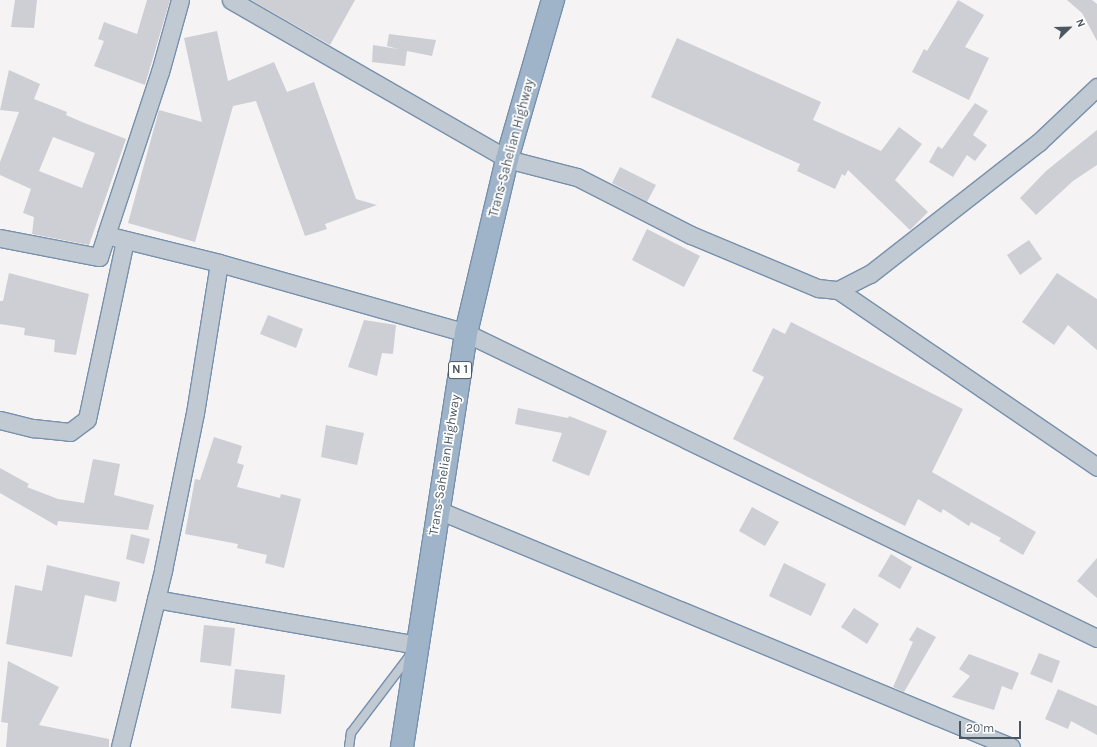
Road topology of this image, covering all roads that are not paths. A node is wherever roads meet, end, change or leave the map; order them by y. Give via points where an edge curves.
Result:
1 (180, 0) edge
2 (231, 0) edge
3 (554, 0) edge
4 (1097, 87) edge
5 (507, 160) junction
6 (106, 234) junction
7 (0, 238) edge
8 (125, 240) junction
9 (219, 263) junction
10 (838, 290) junction
11 (466, 333) junction
12 (0, 420) edge
13 (1097, 466) edge
14 (438, 510) junction
15 (156, 599) junction
16 (1097, 638) edge
17 (417, 645) junction
18 (120, 747) edge
19 (349, 747) edge
20 (402, 747) edge
21 (1011, 747) edge

1 - 6 street via 160,72
2 - 5 street
3 - 5 highway, Trans-Sahelian Highway / N 1
4 - 10 street via 1033,147 870,274
5 - 10 street via 577,177 691,235 818,288
5 - 11 highway, Trans-Sahelian Highway / N 1
6 - 7 street via 99,257
6 - 8 street
8 - 9 street
8 - 12 street via 88,419 70,432 33,428
9 - 11 street
9 - 15 street via 195,412
10 - 13 street
11 - 14 highway, Trans-Sahelian Highway / N 1
11 - 16 street
14 - 17 highway, Trans-Sahelian Highway / N 1
14 - 21 street
15 - 17 street
15 - 18 street
17 - 19 lane via 351,733
17 - 20 highway, Trans-Sahelian Highway / N 1

